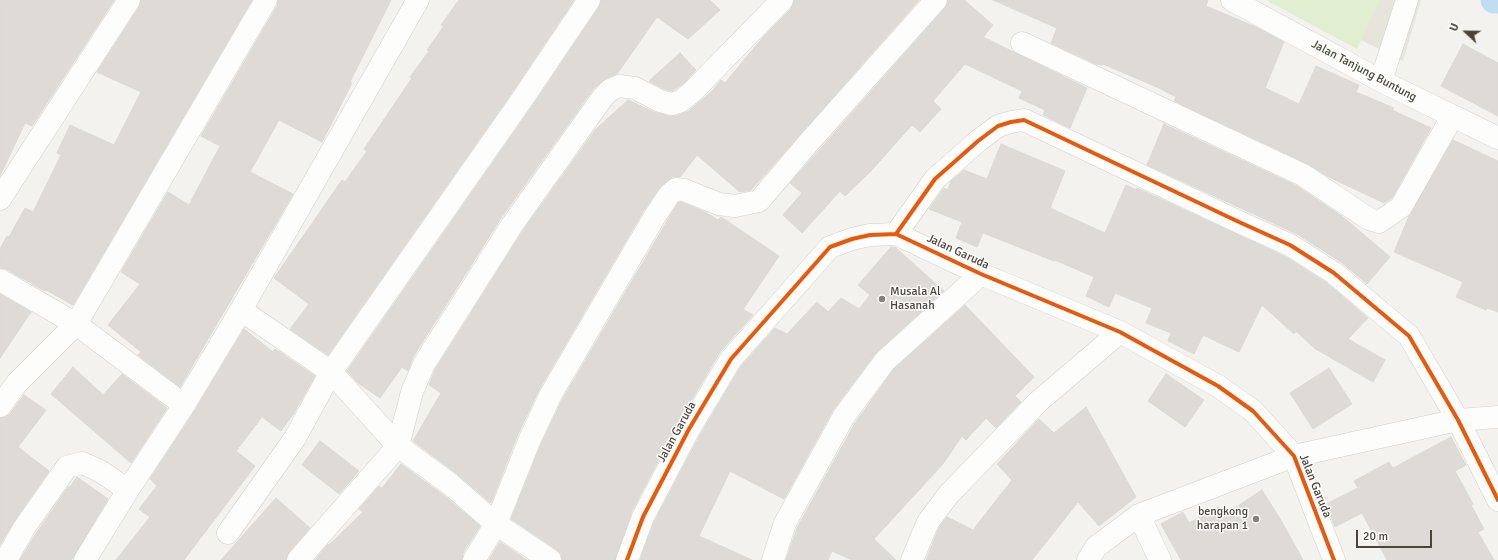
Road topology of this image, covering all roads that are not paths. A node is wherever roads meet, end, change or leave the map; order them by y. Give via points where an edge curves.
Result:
1 (129, 0) edge
2 (266, 0) edge
3 (418, 0) edge
4 (589, 0) edge
5 (782, 0) edge
6 (936, 0) edge
7 (1232, 0) edge
8 (1407, 0) edge
9 (1022, 43) dead end
10 (1380, 81) junction
11 (1452, 117) junction
12 (1498, 138) edge
13 (0, 199) edge
14 (896, 234) junction
15 (981, 274) junction
16 (0, 280) edge
17 (241, 310) junction
18 (76, 324) junction
19 (1120, 332) junction
20 (331, 372) junction
21 (184, 405) junction
22 (0, 406) edge
23 (1498, 417) edge
24 (1458, 420) junction
25 (398, 446) junction
26 (1294, 456) junction
27 (128, 490) junction
28 (1498, 500) edge
29 (1140, 515) junction
30 (496, 524) junction
31 (228, 533) dead end
32 (6, 560) edge
33 (85, 560) edge
34 (298, 560) edge
35 (474, 560) edge
36 (550, 560) edge
37 (627, 560) edge
38 (773, 560) edge
39 (912, 560) edge
40 (1088, 560) edge
41 (1160, 560) edge
42 (1334, 560) edge

1 - 13 street
2 - 18 street
3 - 17 street
4 - 20 street
5 - 25 street via 681,101 672,104 660,101 635,88 619,86 603,97 512,225 424,364 412,392
6 - 30 street via 759,201 734,206 719,204 684,190 676,189 669,195 550,394
7 - 10 street, Jalan Tanjung Buntung
8 - 10 street
9 - 11 street via 1303,175 1369,219 1379,222 1401,207
10 - 11 street, Jalan Tanjung Buntung
11 - 12 street, Jalan Tanjung Buntung
14 - 15 street, Jalan Garuda
14 - 24 street via 935,179 998,126 1024,120 1290,245 1334,273 1409,336
14 - 37 street, Jalan Garuda via 852,239 830,247 731,359 688,429 643,517
15 - 19 street, Jalan Garuda
15 - 38 street via 885,361 844,416 785,523
16 - 18 street
17 - 20 street
17 - 21 street
18 - 21 street
18 - 22 street via 17,383
19 - 26 street, Jalan Garuda via 1218,386 1253,411
19 - 39 street via 1039,401 949,494 928,522
20 - 25 street
20 - 31 street via 295,438
21 - 27 street
23 - 24 street
24 - 26 street
24 - 28 street
25 - 30 street via 450,484
25 - 34 street
26 - 29 street
26 - 42 street, Jalan Garuda
27 - 32 street via 100,471 82,463 67,467 24,528
27 - 33 street
29 - 40 street via 1096,547
29 - 41 street
30 - 35 street
30 - 36 street

